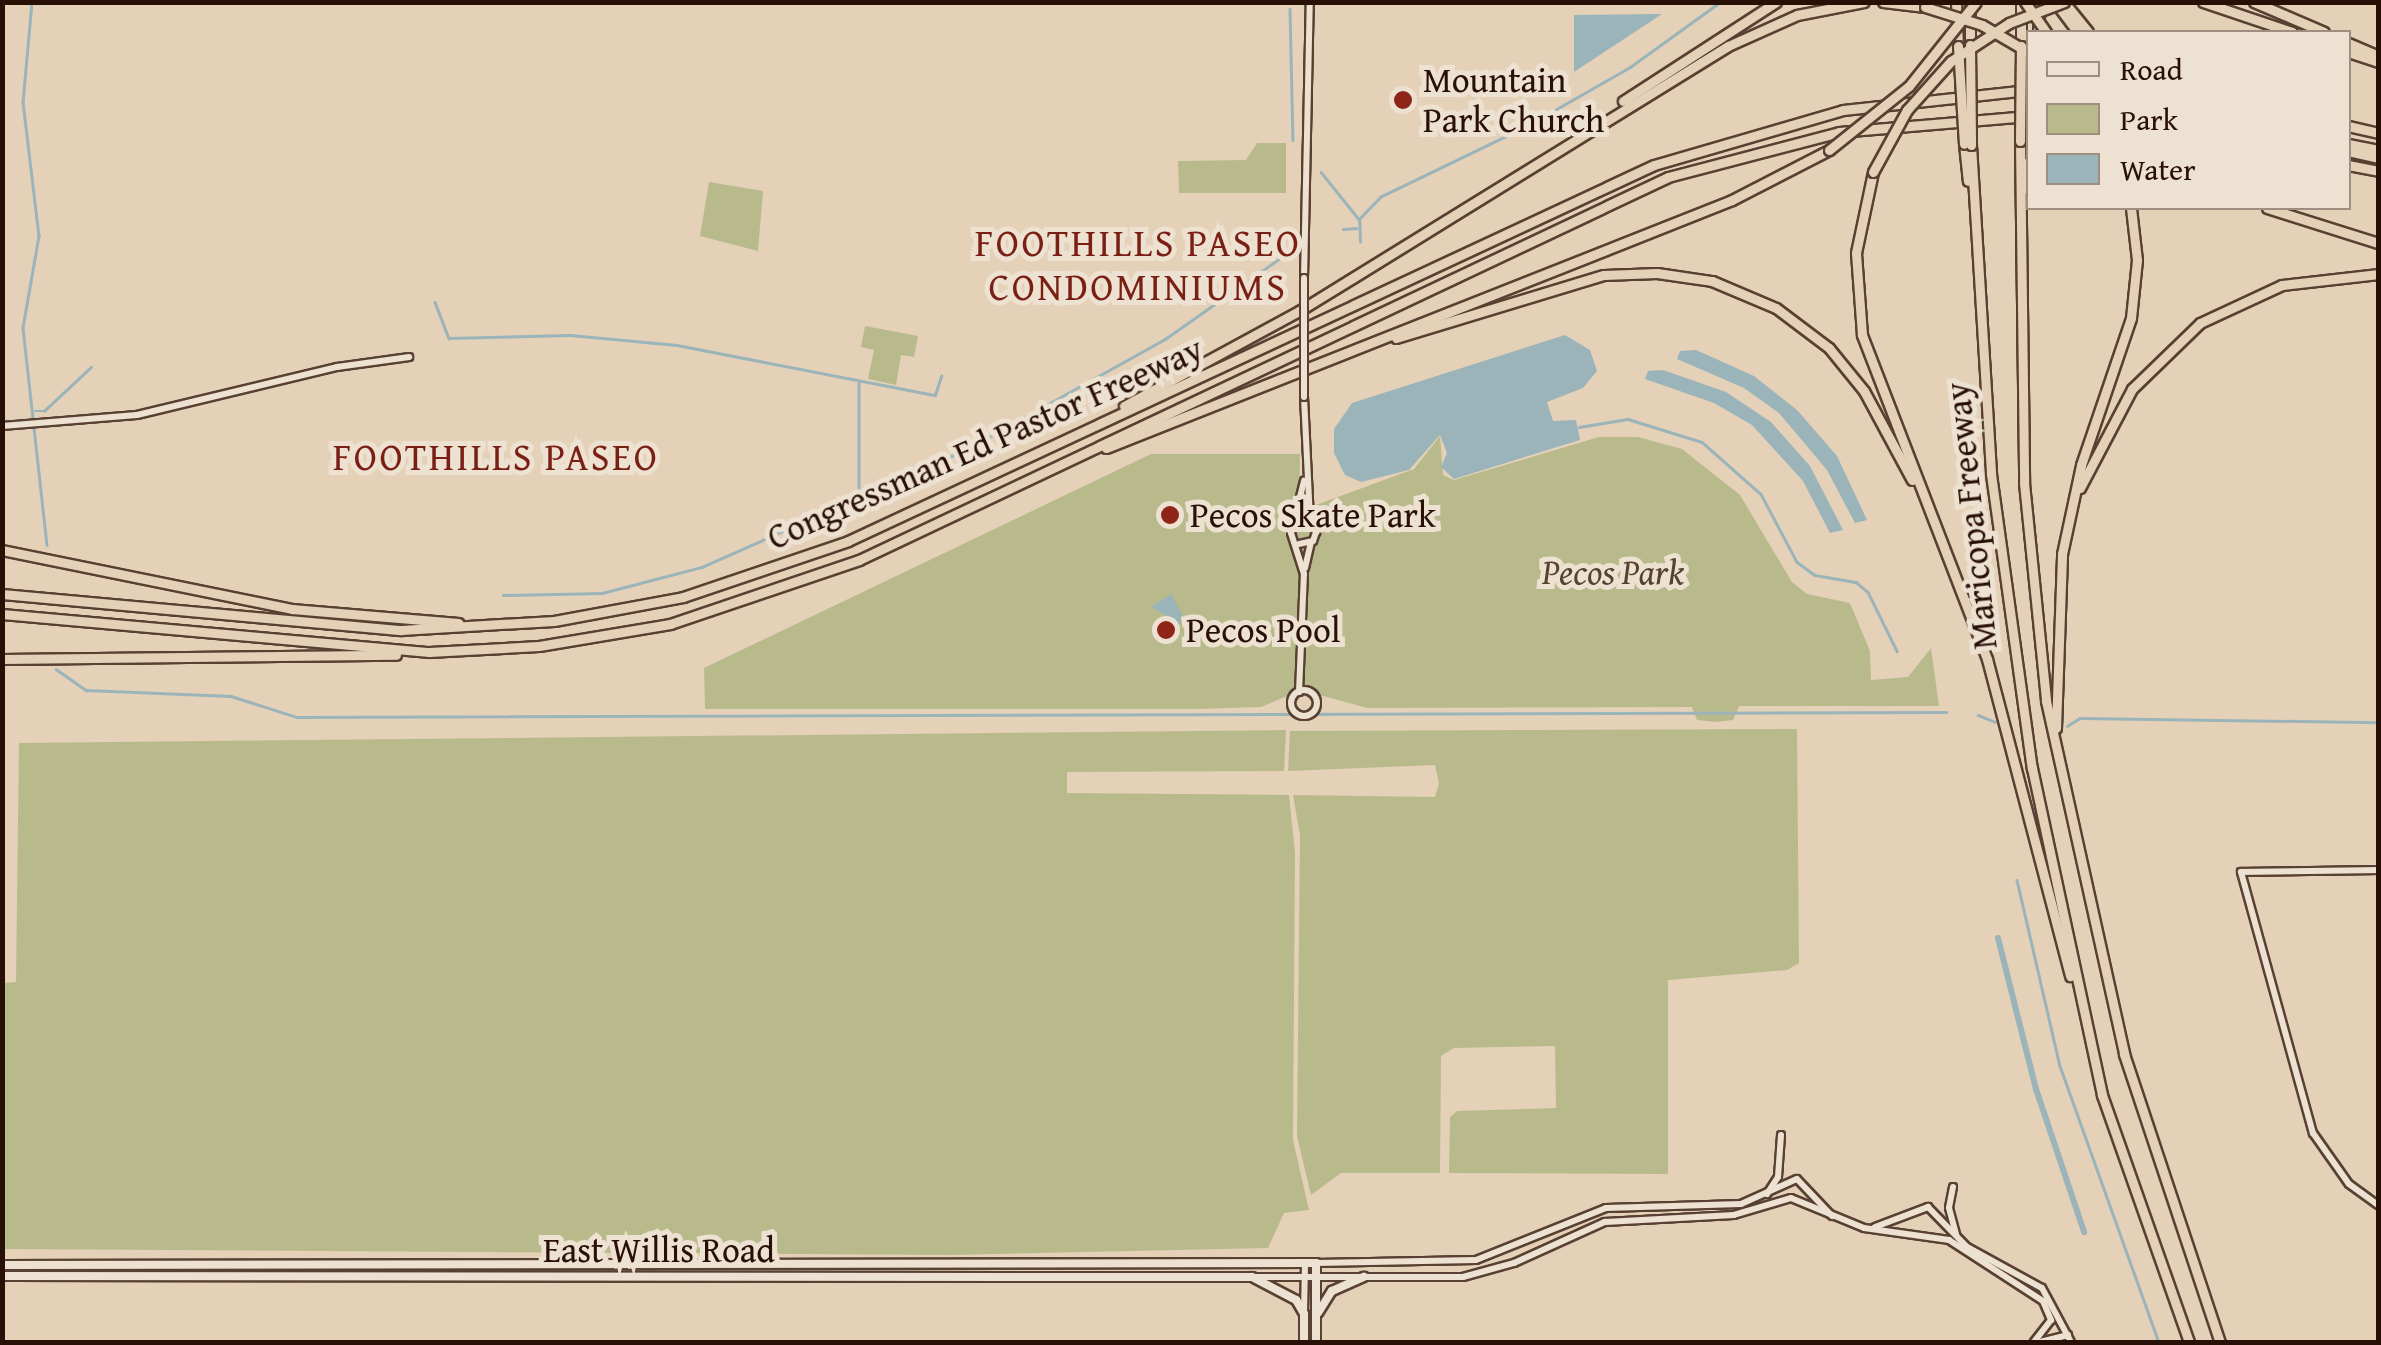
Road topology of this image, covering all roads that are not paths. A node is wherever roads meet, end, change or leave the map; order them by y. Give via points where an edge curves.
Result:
1 (1310, 2) edge
2 (1776, 2) edge
3 (1864, 2) edge
4 (1884, 2) edge
5 (1956, 2) edge
6 (1973, 2) edge
7 (2023, 2) edge
8 (2040, 2) edge
9 (2055, 2) edge
10 (2203, 2) edge
11 (2254, 2) edge
12 (2038, 30) edge
13 (2044, 30) edge
14 (2076, 30) edge
15 (2086, 30) edge
16 (2286, 30) edge
17 (2319, 30) edge
18 (2351, 45) edge
19 (1964, 46) junction
20 (2025, 49) edge
21 (2351, 53) edge
22 (2378, 59) edge
23 (2026, 90) edge
24 (2026, 116) edge
25 (2351, 127) edge
26 (2378, 133) edge
27 (1572, 137) junction
28 (2351, 149) edge
29 (2378, 154) edge
30 (2351, 165) edge
31 (2378, 171) edge
32 (2026, 185) edge
33 (2131, 210) edge
34 (2273, 210) edge
35 (2021, 242) junction
36 (2378, 243) edge
37 (2378, 274) edge
38 (409, 357) dead end
39 (1336, 357) junction
40 (2, 426) edge
41 (1038, 450) junction
42 (1048, 471) junction
43 (1304, 481) junction
44 (1310, 521) junction
45 (1298, 522) junction
46 (2066, 534) junction
47 (1310, 542) junction
48 (1299, 544) junction
49 (2, 550) edge
50 (1949, 556) junction
51 (1304, 574) junction
52 (2, 594) edge
53 (2, 614) edge
54 (510, 626) junction
55 (428, 652) junction
56 (2, 659) edge
57 (1304, 662) junction
58 (1299, 692) junction
59 (1310, 692) junction
60 (2058, 766) junction
61 (2378, 870) edge
62 (2083, 1016) junction
63 (1781, 1135) dead end
64 (1953, 1186) dead end
65 (1762, 1198) junction
66 (2378, 1205) edge
67 (1832, 1217) junction
68 (1563, 1223) junction
69 (1864, 1228) junction
70 (1568, 1234) junction
71 (1967, 1247) junction
72 (1442, 1262) junction
73 (1304, 1263) junction
74 (1316, 1263) junction
75 (2, 1264) edge
76 (678, 1265) junction
77 (2, 1276) edge
78 (678, 1277) junction
79 (1252, 1277) junction
80 (1304, 1277) junction
81 (1316, 1277) junction
82 (1364, 1277) junction
83 (1442, 1277) junction
84 (1304, 1314) junction
85 (1316, 1317) junction
86 (2059, 1340) edge
87 (2070, 1340) edge
88 (1304, 1342) edge
89 (1316, 1342) edge
90 (2036, 1342) edge
91 (2190, 1342) edge
92 (2220, 1342) edge

1 - 43 street, bridge
2 - 27 highway
3 - 27 highway via 1766,26
4 - 20 highway, bridge via 1982,24
5 - 19 highway
6 - 19 highway, Maricopa Freeway
6 - 39 highway, bridge via 1917,77 1828,150 1732,200
7 - 13 highway, bridge
7 - 20 highway, Maricopa Freeway
8 - 12 highway
9 - 14 highway
10 - 16 highway
11 - 17 highway
15 - 50 highway, bridge via 2064,2 1978,41 1913,102 1874,172 1856,252 1859,322
18 - 22 highway
19 - 62 highway, Maricopa Freeway, bridge via 2007,605
20 - 35 highway, Maricopa Freeway, bridge
21 - 22 highway
23 - 41 highway, Congressman Ed Pastor Freeway via 1822,114 1685,154
24 - 42 highway, Congressman Ed Pastor Freeway via 1817,136 1668,178
25 - 26 highway
27 - 41 highway via 1289,318
28 - 29 highway
30 - 31 highway
32 - 35 highway
33 - 46 highway via 2133,308
34 - 36 highway
35 - 60 highway, Maricopa Freeway via 2026,527
37 - 46 highway via 2318,277 2268,289 2178,340 2110,422
38 - 40 street via 324,370 160,411
39 - 42 highway
39 - 50 highway via 1594,277 1657,273 1724,285 1794,320 1845,366 1882,420
41 - 54 highway, Congressman Ed Pastor Freeway via 848,541 746,580 629,610
42 - 55 highway, Congressman Ed Pastor Freeway via 859,560 734,607 583,640
43 - 44 street
43 - 45 street
44 - 45 street
44 - 47 street via 1316,532
45 - 48 street via 1292,533
46 - 60 highway via 2055,643
47 - 48 street
47 - 51 street
48 - 51 street
49 - 54 highway via 315,612
50 - 62 highway via 1990,669
51 - 57 street
52 - 54 highway, Congressman Ed Pastor Freeway via 357,628
53 - 55 highway, Congressman Ed Pastor Freeway
55 - 56 highway
57 - 58 street
57 - 59 street
58 - 59 street
58 - 59 street via 1292,703 1303,716 1316,708
60 - 92 highway via 2124,1054
61 - 66 street via 2241,872 2313,1133 2348,1184
62 - 91 highway via 2102,1095
63 - 65 street via 1778,1178
64 - 71 street via 1950,1218
65 - 67 street via 1797,1179
65 - 68 street via 1718,1206 1623,1206
67 - 69 street
67 - 70 street, East Willis Road via 1791,1198 1734,1215 1631,1218
68 - 70 street
68 - 72 street via 1493,1256
69 - 71 street via 1906,1220 1928,1207
69 - 90 street via 1948,1240 2043,1301 2051,1320
70 - 83 street, East Willis Road via 1507,1266
71 - 87 street via 2042,1288
72 - 74 street
72 - 83 street
73 - 74 main road, East Willis Road
73 - 76 main road, East Willis Road
73 - 80 street
74 - 81 main road
75 - 76 main road, East Willis Road
76 - 78 main road
77 - 78 main road, East Willis Road
78 - 79 main road, East Willis Road
79 - 80 street, East Willis Road
79 - 84 main road via 1286,1290
80 - 81 street, East Willis Road
80 - 84 street
81 - 82 street, East Willis Road
81 - 85 main road
82 - 83 street, East Willis Road
82 - 85 main road via 1332,1291
84 - 88 main road
85 - 89 main road
86 - 87 street
86 - 90 street

